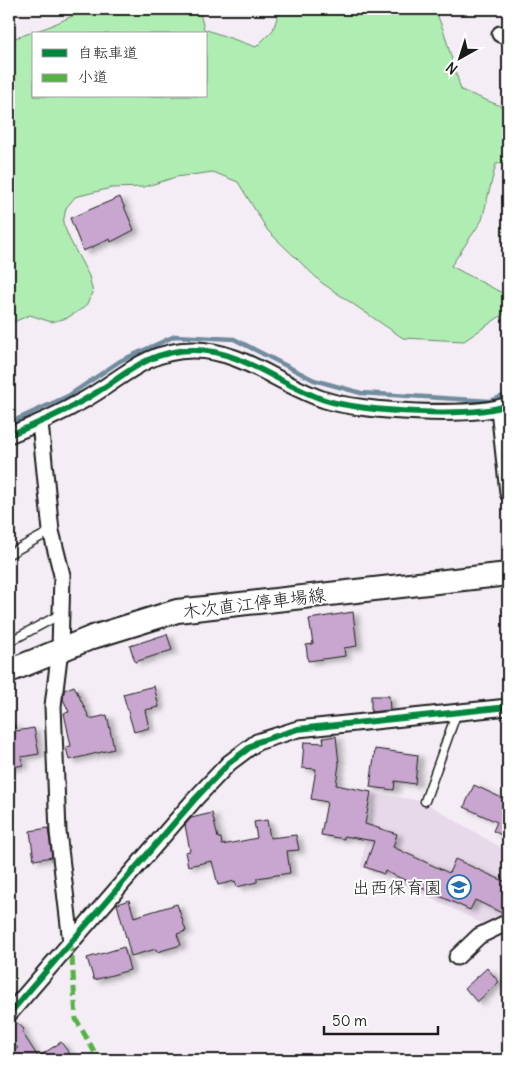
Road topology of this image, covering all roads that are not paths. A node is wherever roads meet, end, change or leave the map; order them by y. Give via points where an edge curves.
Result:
1 (504, 407) edge
2 (40, 423) junction
3 (9, 436) edge
4 (508, 493) edge
5 (52, 531) junction
6 (9, 554) edge
7 (508, 574) edge
8 (61, 614) junction
9 (9, 642) edge
10 (60, 650) junction
11 (9, 671) edge
12 (508, 707) edge
13 (457, 712) junction
14 (425, 801) dead end
15 (508, 922) edge
16 (71, 942) junction
17 (457, 957) dead end
18 (9, 1014) edge

1 - 2 street via 470,412 403,411 348,405 325,400 241,359 218,352 192,350 168,352 142,361 85,400
1 - 4 street
2 - 3 street
2 - 5 street
5 - 6 lane
5 - 8 street via 62,575
7 - 10 main road, 木次直江停車場線 via 177,612 134,623
8 - 9 lane
8 - 10 street
10 - 11 main road, 木次直江停車場線
10 - 16 street via 53,706 58,832
12 - 13 street
13 - 14 lane
13 - 16 street via 298,728 257,742 229,763 195,799
15 - 17 street via 479,936
16 - 18 street

